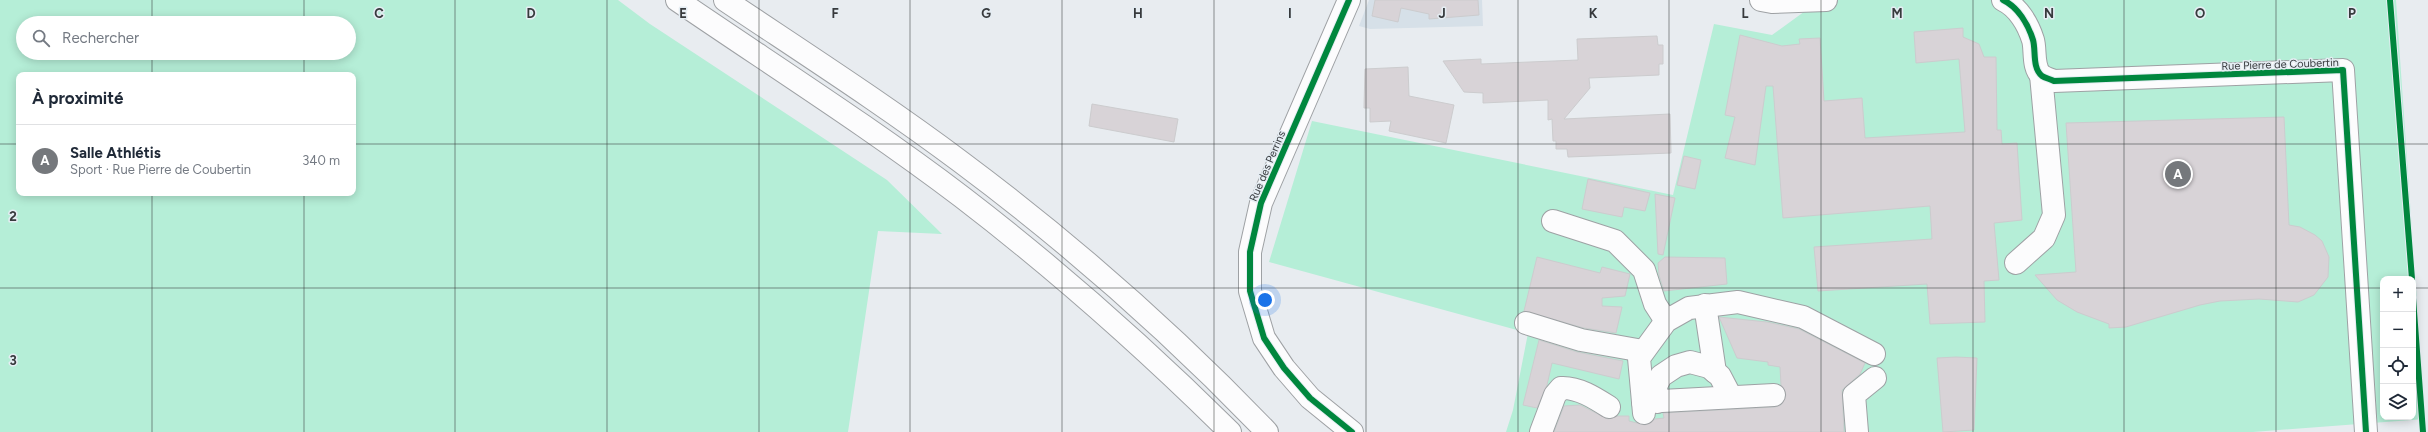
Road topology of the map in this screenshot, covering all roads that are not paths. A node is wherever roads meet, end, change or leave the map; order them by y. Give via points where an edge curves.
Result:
1 (676, 0) edge
2 (725, 0) edge
3 (1348, 0) edge
4 (1761, 0) edge
5 (1815, 0) edge
6 (2003, 0) edge
7 (2041, 75) junction
8 (1552, 221) dead end
9 (2016, 263) dead end
10 (1705, 305) junction
11 (1666, 321) junction
12 (1526, 323) dead end
13 (1643, 351) junction
14 (1874, 354) dead end
15 (1715, 372) junction
16 (1875, 378) dead end
17 (1774, 395) dead end
18 (1731, 397) junction
19 (1648, 406) junction
20 (1609, 407) dead end
21 (1230, 432) edge
22 (1267, 432) edge
23 (1352, 432) edge
24 (1542, 432) edge
25 (1857, 432) edge
26 (2366, 432) edge

1 - 21 main road via 967,201 1047,264 1115,323
2 - 22 main road via 961,162 1040,223 1156,322
3 - 23 main road, Rue des Perrins via 1261,203 1250,252 1250,291 1264,338 1284,368 1310,398
4 - 5 main road
6 - 7 main road via 2013,5 2024,20 2033,40 2036,65
7 - 9 main road via 2054,215 2044,238
7 - 26 main road, Rue Pierre de Coubertin via 2054,81 2119,80 2343,70
8 - 11 main road via 1615,241 1644,270 1655,304
10 - 11 main road via 1689,308
10 - 14 main road via 1738,302 1802,318
10 - 15 main road
11 - 13 main road
12 - 13 main road via 1581,340
13 - 19 main road via 1639,358
15 - 18 main road via 1720,376
15 - 19 main road via 1709,367 1690,362 1676,366 1661,376
16 - 25 main road via 1854,395
17 - 18 main road
18 - 19 main road
20 - 24 main road via 1570,387 1561,388 1555,395

